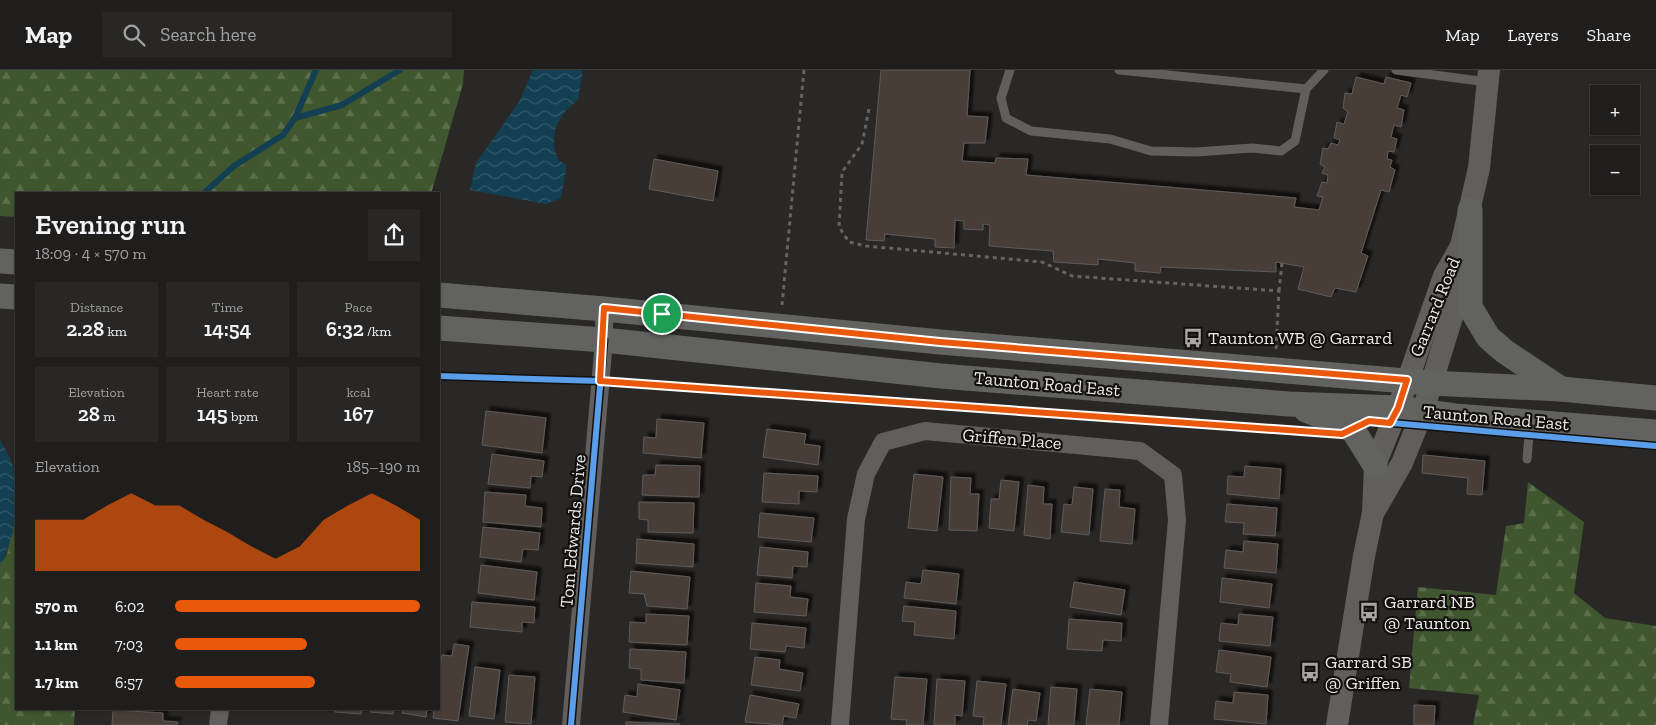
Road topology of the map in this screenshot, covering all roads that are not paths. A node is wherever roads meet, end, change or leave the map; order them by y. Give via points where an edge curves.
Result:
1 (1010, 70) edge
2 (1119, 70) edge
3 (1324, 70) edge
4 (1396, 70) edge
5 (1488, 76) edge
6 (1306, 88) junction
7 (1470, 210) junction
8 (0, 260) edge
9 (15, 262) edge
10 (440, 295) edge
11 (0, 296) edge
12 (15, 297) edge
13 (604, 308) junction
14 (440, 328) edge
15 (604, 340) junction
16 (1419, 382) junction
17 (1561, 389) junction
18 (1656, 398) edge
19 (1289, 404) junction
20 (1398, 408) junction
21 (1423, 411) junction
22 (1530, 422) junction
23 (1656, 432) edge
24 (1527, 459) dead end
25 (1375, 465) junction
26 (1373, 513) junction
27 (220, 710) edge
28 (218, 725) edge
29 (571, 725) edge
30 (840, 725) edge
31 (1159, 725) edge
32 (1337, 725) edge

1 - 6 lane via 1000,98 1006,118 1031,131 1110,139 1151,151 1252,148 1281,151 1295,140
2 - 6 lane
3 - 6 lane
4 - 5 lane
5 - 7 street, Garrard Road
7 - 16 street, Garrard Road via 1460,246 1444,276
7 - 17 main road via 1470,307 1488,338
8 - 9 main road
10 - 13 main road, Taunton Road East
11 - 12 main road
13 - 15 street, Tom Edwards Drive
13 - 16 main road, Taunton Road East via 950,343
14 - 15 main road, Taunton Road East
15 - 19 main road, Taunton Road East via 941,376
15 - 29 street, Tom Edwards Drive
16 - 17 main road, Taunton Road East
16 - 20 street, Garrard Road
16 - 21 street, Garrard Road
17 - 18 main road, Taunton Road East
19 - 20 main road, Taunton Road East
19 - 25 main road via 1353,430
20 - 21 main road, Taunton Road East
20 - 25 street, Garrard Road
21 - 22 main road, Taunton Road East
21 - 26 street, Garrard Road via 1402,463
22 - 23 main road, Taunton Road East
22 - 24 lane
25 - 26 street, Garrard Road
26 - 32 street, Garrard Road
27 - 28 street
30 - 31 street, Griffen Place via 856,520 866,474 884,442 925,431 1140,451 1173,475 1177,520

